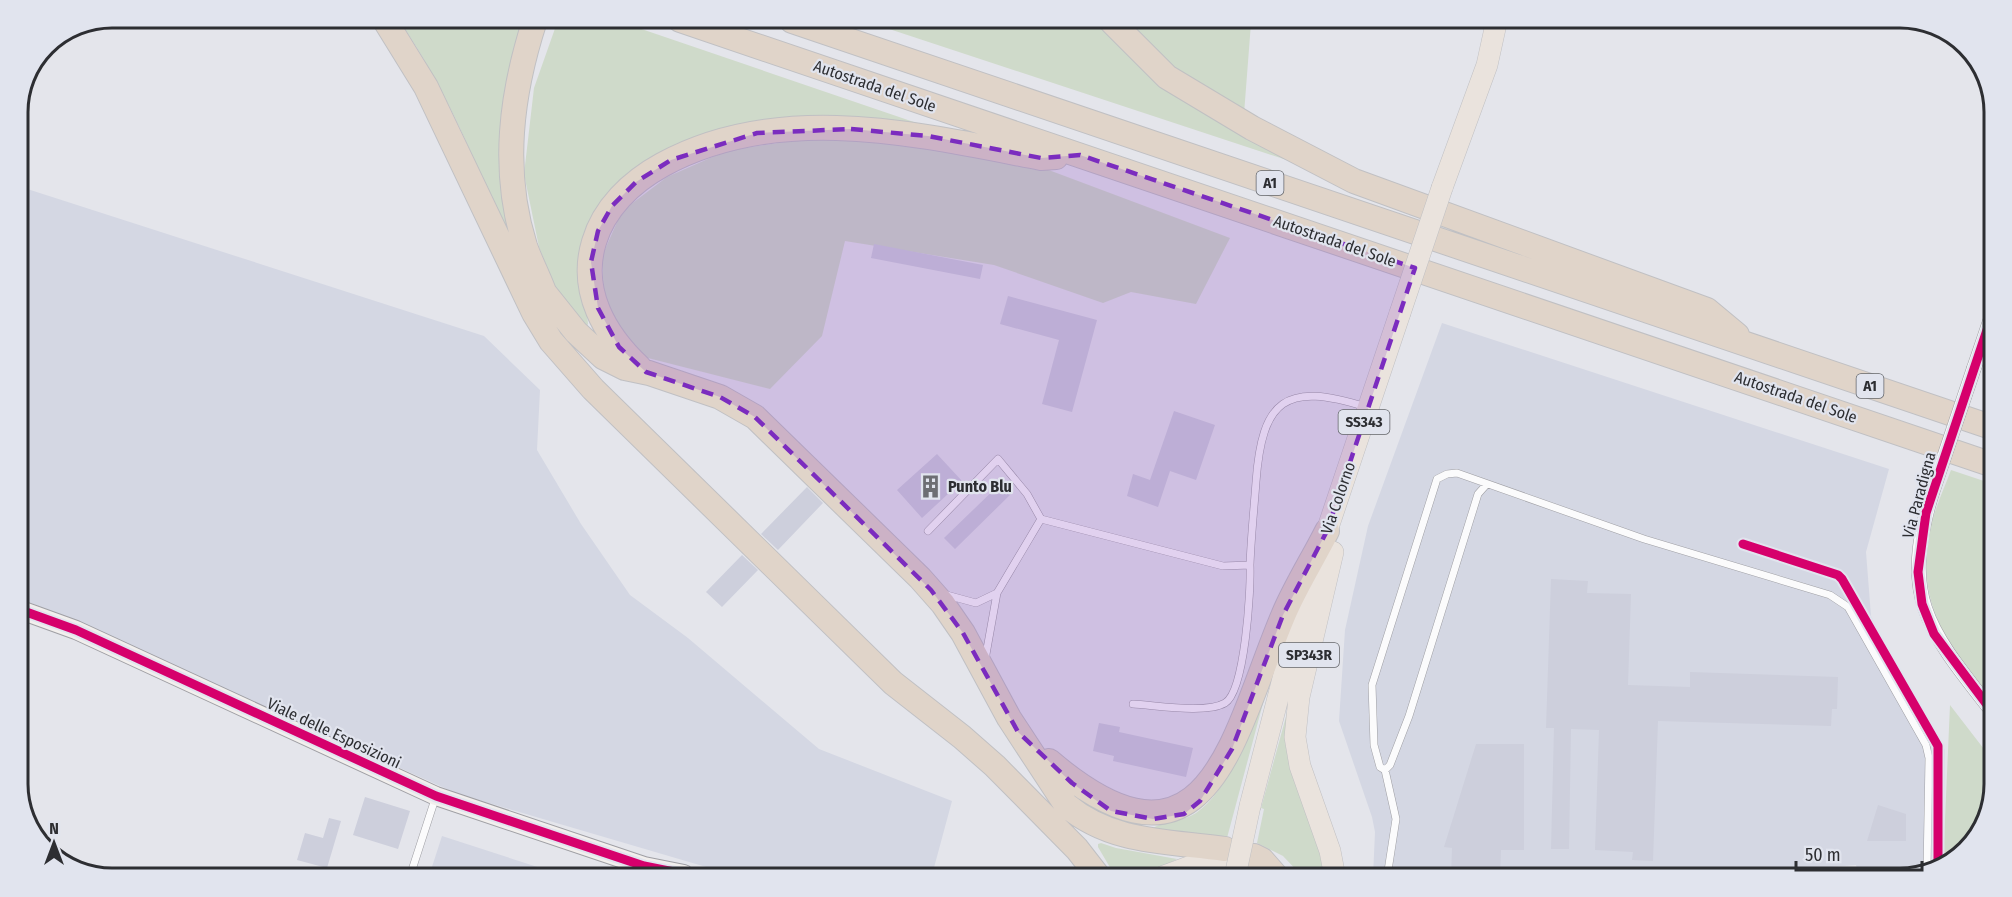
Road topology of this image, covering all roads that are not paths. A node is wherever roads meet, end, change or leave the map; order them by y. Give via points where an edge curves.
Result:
1 (390, 29) edge
2 (532, 29) edge
3 (707, 29) edge
4 (816, 29) edge
5 (1119, 29) edge
6 (1495, 29) edge
7 (1080, 155) junction
8 (544, 292) junction
9 (1983, 340) edge
10 (1748, 344) junction
11 (573, 366) junction
12 (649, 373) junction
13 (1368, 408) junction
14 (1983, 425) edge
15 (1360, 432) junction
16 (1984, 462) edge
17 (1486, 485) junction
18 (1041, 519) junction
19 (928, 531) dead end
20 (1327, 531) junction
21 (1250, 565) junction
22 (931, 590) junction
23 (997, 593) junction
24 (29, 613) edge
25 (983, 669) junction
26 (1984, 701) edge
27 (1133, 704) dead end
28 (1018, 732) junction
29 (1385, 770) junction
30 (436, 796) junction
31 (1927, 864) edge
32 (1242, 865) edge
33 (413, 868) edge
34 (645, 868) edge
35 (1092, 868) edge
36 (1186, 868) edge
37 (1269, 868) edge
38 (1333, 868) edge
39 (1388, 868) edge

1 - 11 highway via 426,87 534,313
2 - 8 highway via 514,98 511,166 520,230
3 - 7 highway, Autostrada del Sole / A1
4 - 10 highway, Autostrada del Sole / A1
5 - 10 highway via 1167,77 1252,128 1354,181 1707,310
6 - 13 main road, Via Colorno / SS343, bridge via 1487,65
7 - 12 highway via 1041,158 928,136 824,128 757,132 671,160 623,194 604,218 592,252 595,297 606,329 619,347
7 - 16 highway, Autostrada del Sole / A1
8 - 11 highway
8 - 12 highway via 594,350 621,366
9 - 26 street, Via Paradigna, bridge via 1932,493 1919,553 1918,580 1922,604 1945,651
10 - 14 highway, Autostrada del Sole / A1
11 - 35 highway via 593,390 894,683 995,766
12 - 22 highway via 720,397 755,417
13 - 15 main road, Via Colorno / SS343
13 - 21 lane via 1337,398 1312,396 1287,403 1273,413 1259,450
15 - 20 main road, Via Colorno / SS343
15 - 38 main road, SP343R via 1358,464 1323,593 1295,728 1300,766
17 - 29 lane via 1478,494 1408,716
17 - 29 lane via 1457,473 1437,479 1372,686 1377,762
17 - 31 lane via 1830,596 1848,607 1926,745
18 - 19 lane via 1027,494 998,459
18 - 21 lane via 1223,566
18 - 23 lane
20 - 28 highway via 1283,615 1222,770 1200,801 1184,814 1153,819 1111,811 1072,783
20 - 32 main road, Via Colorno, bridge via 1294,632 1250,806
21 - 27 lane via 1241,661 1236,688 1229,700 1204,708
22 - 23 lane via 976,603
22 - 25 highway via 958,625
23 - 25 lane
24 - 30 street, Viale delle Esposizioni via 76,630
25 - 28 highway
28 - 32 highway via 1066,805 1092,824 1109,832
29 - 39 lane via 1396,819
30 - 33 lane
30 - 34 street, Viale delle Esposizioni
32 - 36 main road
32 - 37 highway via 1262,860

